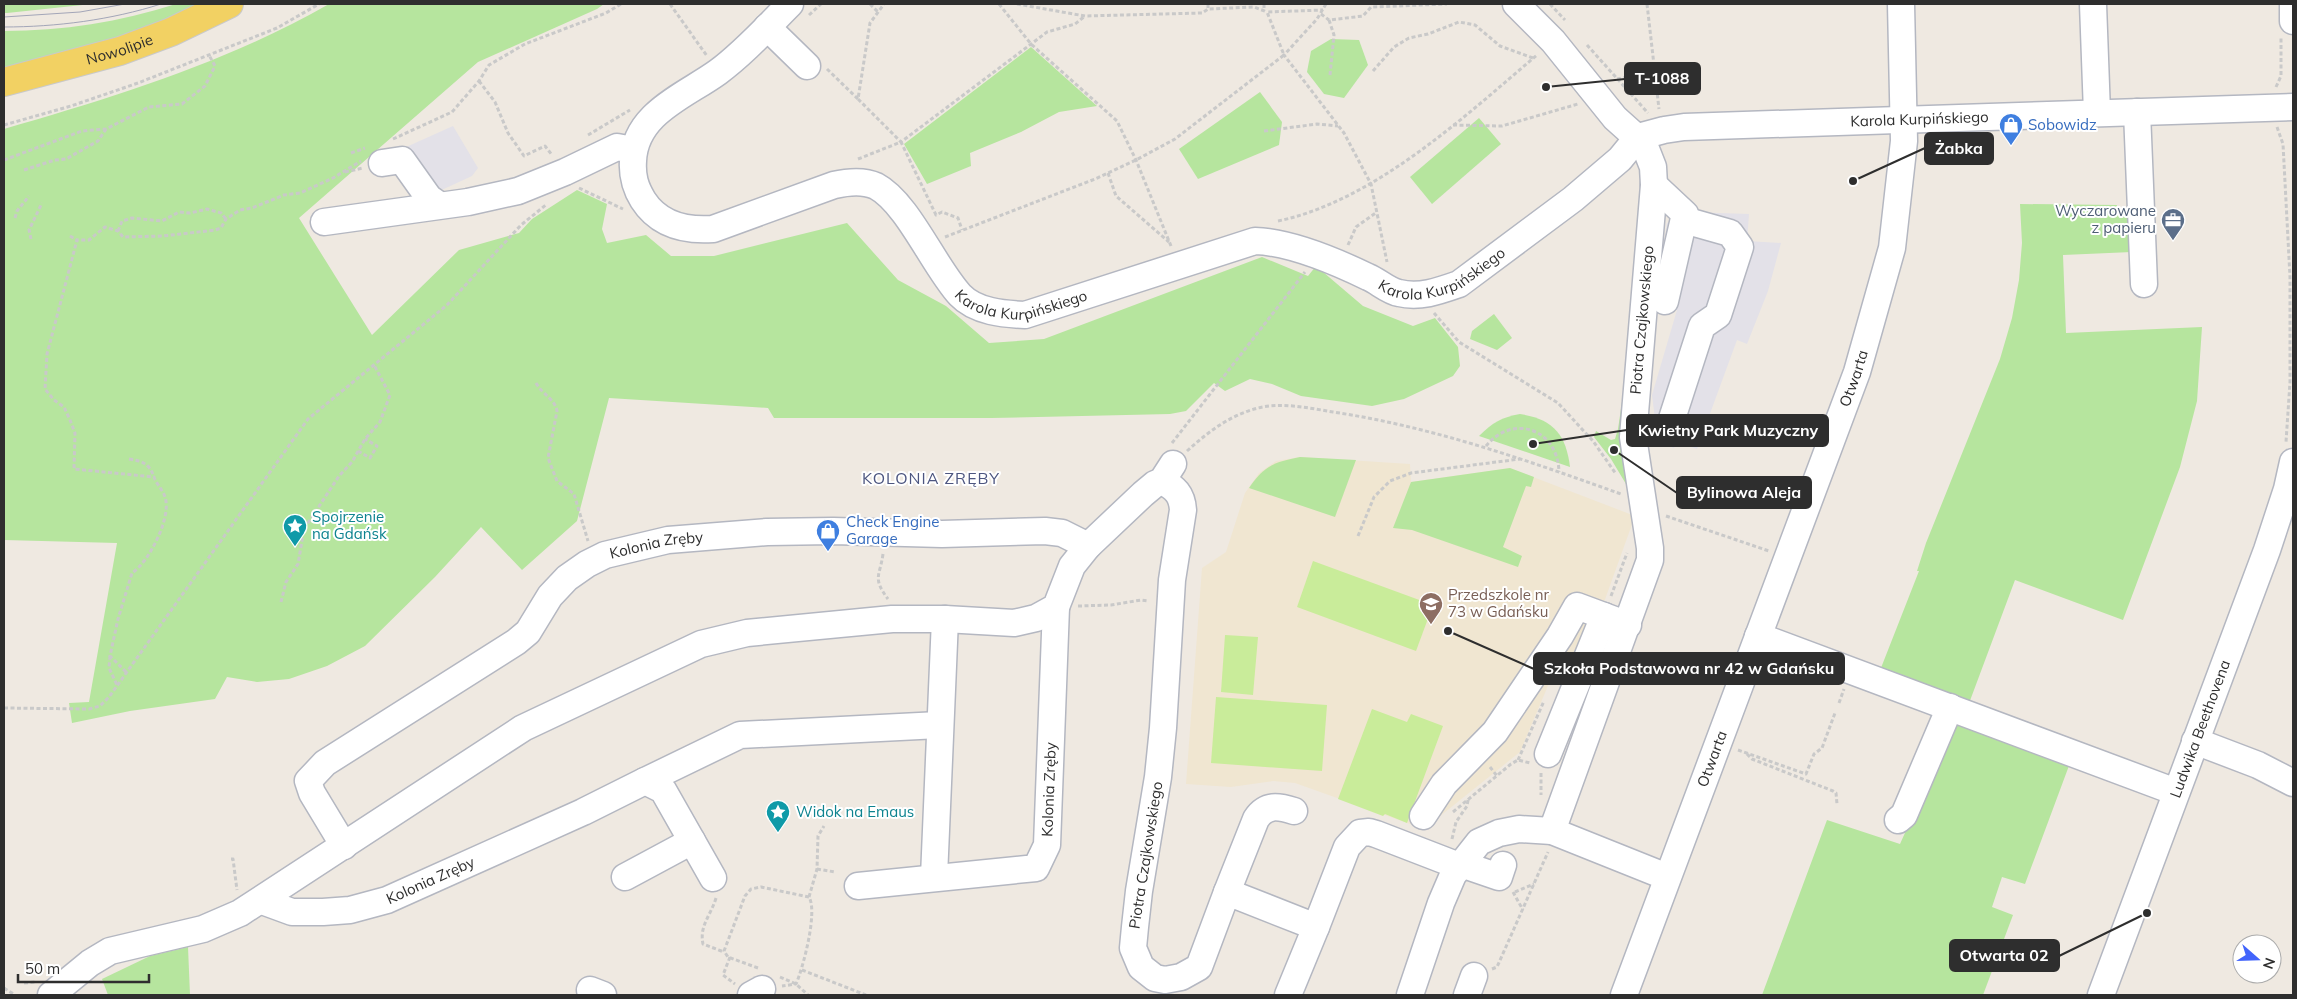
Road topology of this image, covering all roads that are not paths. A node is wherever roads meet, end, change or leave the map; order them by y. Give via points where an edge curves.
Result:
1 (229, 4) edge
2 (790, 4) edge
3 (1516, 4) edge
4 (1901, 4) edge
5 (2093, 4) edge
6 (2292, 4) edge
7 (2287, 26) edge
8 (767, 27) junction
9 (816, 66) road end
10 (4, 82) edge
11 (2136, 112) junction
12 (2097, 113) junction
13 (2283, 114) edge
14 (1904, 120) junction
15 (1638, 137) junction
16 (633, 150) junction
17 (379, 155) road end
18 (1654, 185) junction
19 (439, 205) junction
20 (1684, 220) junction
21 (324, 222) dead end
22 (2144, 284) dead end
23 (1665, 301) dead end
24 (1668, 431) dead end
25 (2289, 453) edge
26 (1088, 546) junction
27 (1056, 607) junction
28 (945, 619) junction
29 (1616, 620) junction
30 (1758, 636) junction
31 (1950, 707) junction
32 (939, 725) junction
33 (2195, 741) junction
34 (1545, 766) road end
35 (645, 781) junction
36 (2293, 783) edge
37 (2176, 792) junction
38 (1294, 811) dead end
39 (1423, 816) dead end
40 (1898, 820) dead end
41 (1554, 832) junction
42 (692, 841) junction
43 (344, 846) junction
44 (1457, 857) junction
45 (1503, 865) dead end
46 (625, 877) dead end
47 (934, 877) junction
48 (1667, 877) junction
49 (714, 878) road end
50 (858, 886) dead end
51 (1226, 892) junction
52 (251, 907) junction
53 (1316, 927) junction
54 (51, 995) edge
55 (1288, 995) edge
56 (1410, 995) edge
57 (1624, 995) edge
58 (2100, 995) edge

1 - 10 main road, Nowolipie via 171,32 120,51
2 - 8 street, Karola Kurpińskiego
3 - 15 street via 1561,33 1615,118
4 - 14 street, Otwarta
5 - 12 street
6 - 7 street
8 - 9 street
8 - 16 street, Karola Kurpińskiego via 718,72 645,124
11 - 12 street, Karola Kurpińskiego
11 - 13 street, Karola Kurpińskiego
11 - 22 street
12 - 14 street, Karola Kurpińskiego
14 - 15 street, Karola Kurpińskiego via 1684,127
14 - 30 street, Otwarta via 1892,248 1860,362
15 - 16 street, Karola Kurpińskiego via 1620,159 1573,199 1459,284 1424,294 1397,293 1369,277 1290,246 1255,241 1025,315 1002,314 979,307 961,296 891,197 874,185 850,181 713,229 692,230 666,221 644,201 632,176
15 - 18 street, Piotra Czajkowskiego via 1649,151
16 - 19 street via 617,147 518,191
17 - 19 street via 402,160 429,198
18 - 20 street via 1685,214
18 - 29 street, Piotra Czajkowskiego via 1633,437 1650,560
19 - 21 street
20 - 23 street
20 - 24 street via 1730,233 1740,247 1718,315 1702,326
25 - 33 street, Ludwika Beethovena via 2278,518
26 - 27 street, Kolonia Zręby via 1072,566
26 - 43 street, Kolonia Zręby via 1062,533 1045,531 942,534 767,532 668,540 605,555 567,578 550,596 528,632 516,642 325,763 312,775 308,781 312,793
26 - 51 street, Piotra Czajkowskiego via 1150,487 1168,463 1182,502 1172,580 1146,905 1133,948 1141,967 1155,978 1174,979 1199,967
27 - 28 street via 1036,618 1014,622
27 - 47 street, Kolonia Zręby via 1047,845 1036,868
28 - 32 street
28 - 43 street via 892,619 747,633 701,644 524,728
29 - 34 street
29 - 39 street via 1577,606 1495,732 1444,784
29 - 41 street, Piotra Czajkowskiego
30 - 31 street
30 - 48 street, Otwarta
31 - 37 street
31 - 40 street via 1904,815
32 - 35 street, Kolonia Zręby via 740,735
32 - 47 street
33 - 36 street via 2258,765
33 - 37 street, Ludwika Beethovena
35 - 42 street via 663,790
35 - 52 street, Kolonia Zręby via 386,900 350,910 323,912
37 - 58 street, Ludwika Beethovena
38 - 51 street, Piotra Czajkowskiego via 1275,806 1260,812
41 - 44 street via 1519,828 1499,833
41 - 48 street
42 - 46 street
42 - 49 street
43 - 52 street
44 - 45 street via 1498,877
44 - 53 street via 1376,834 1360,833 1348,848
44 - 56 street
47 - 50 street, Kolonia Zręby
48 - 57 street, Otwarta
51 - 53 street
52 - 54 street via 203,929 110,951 84,967
53 - 55 street

